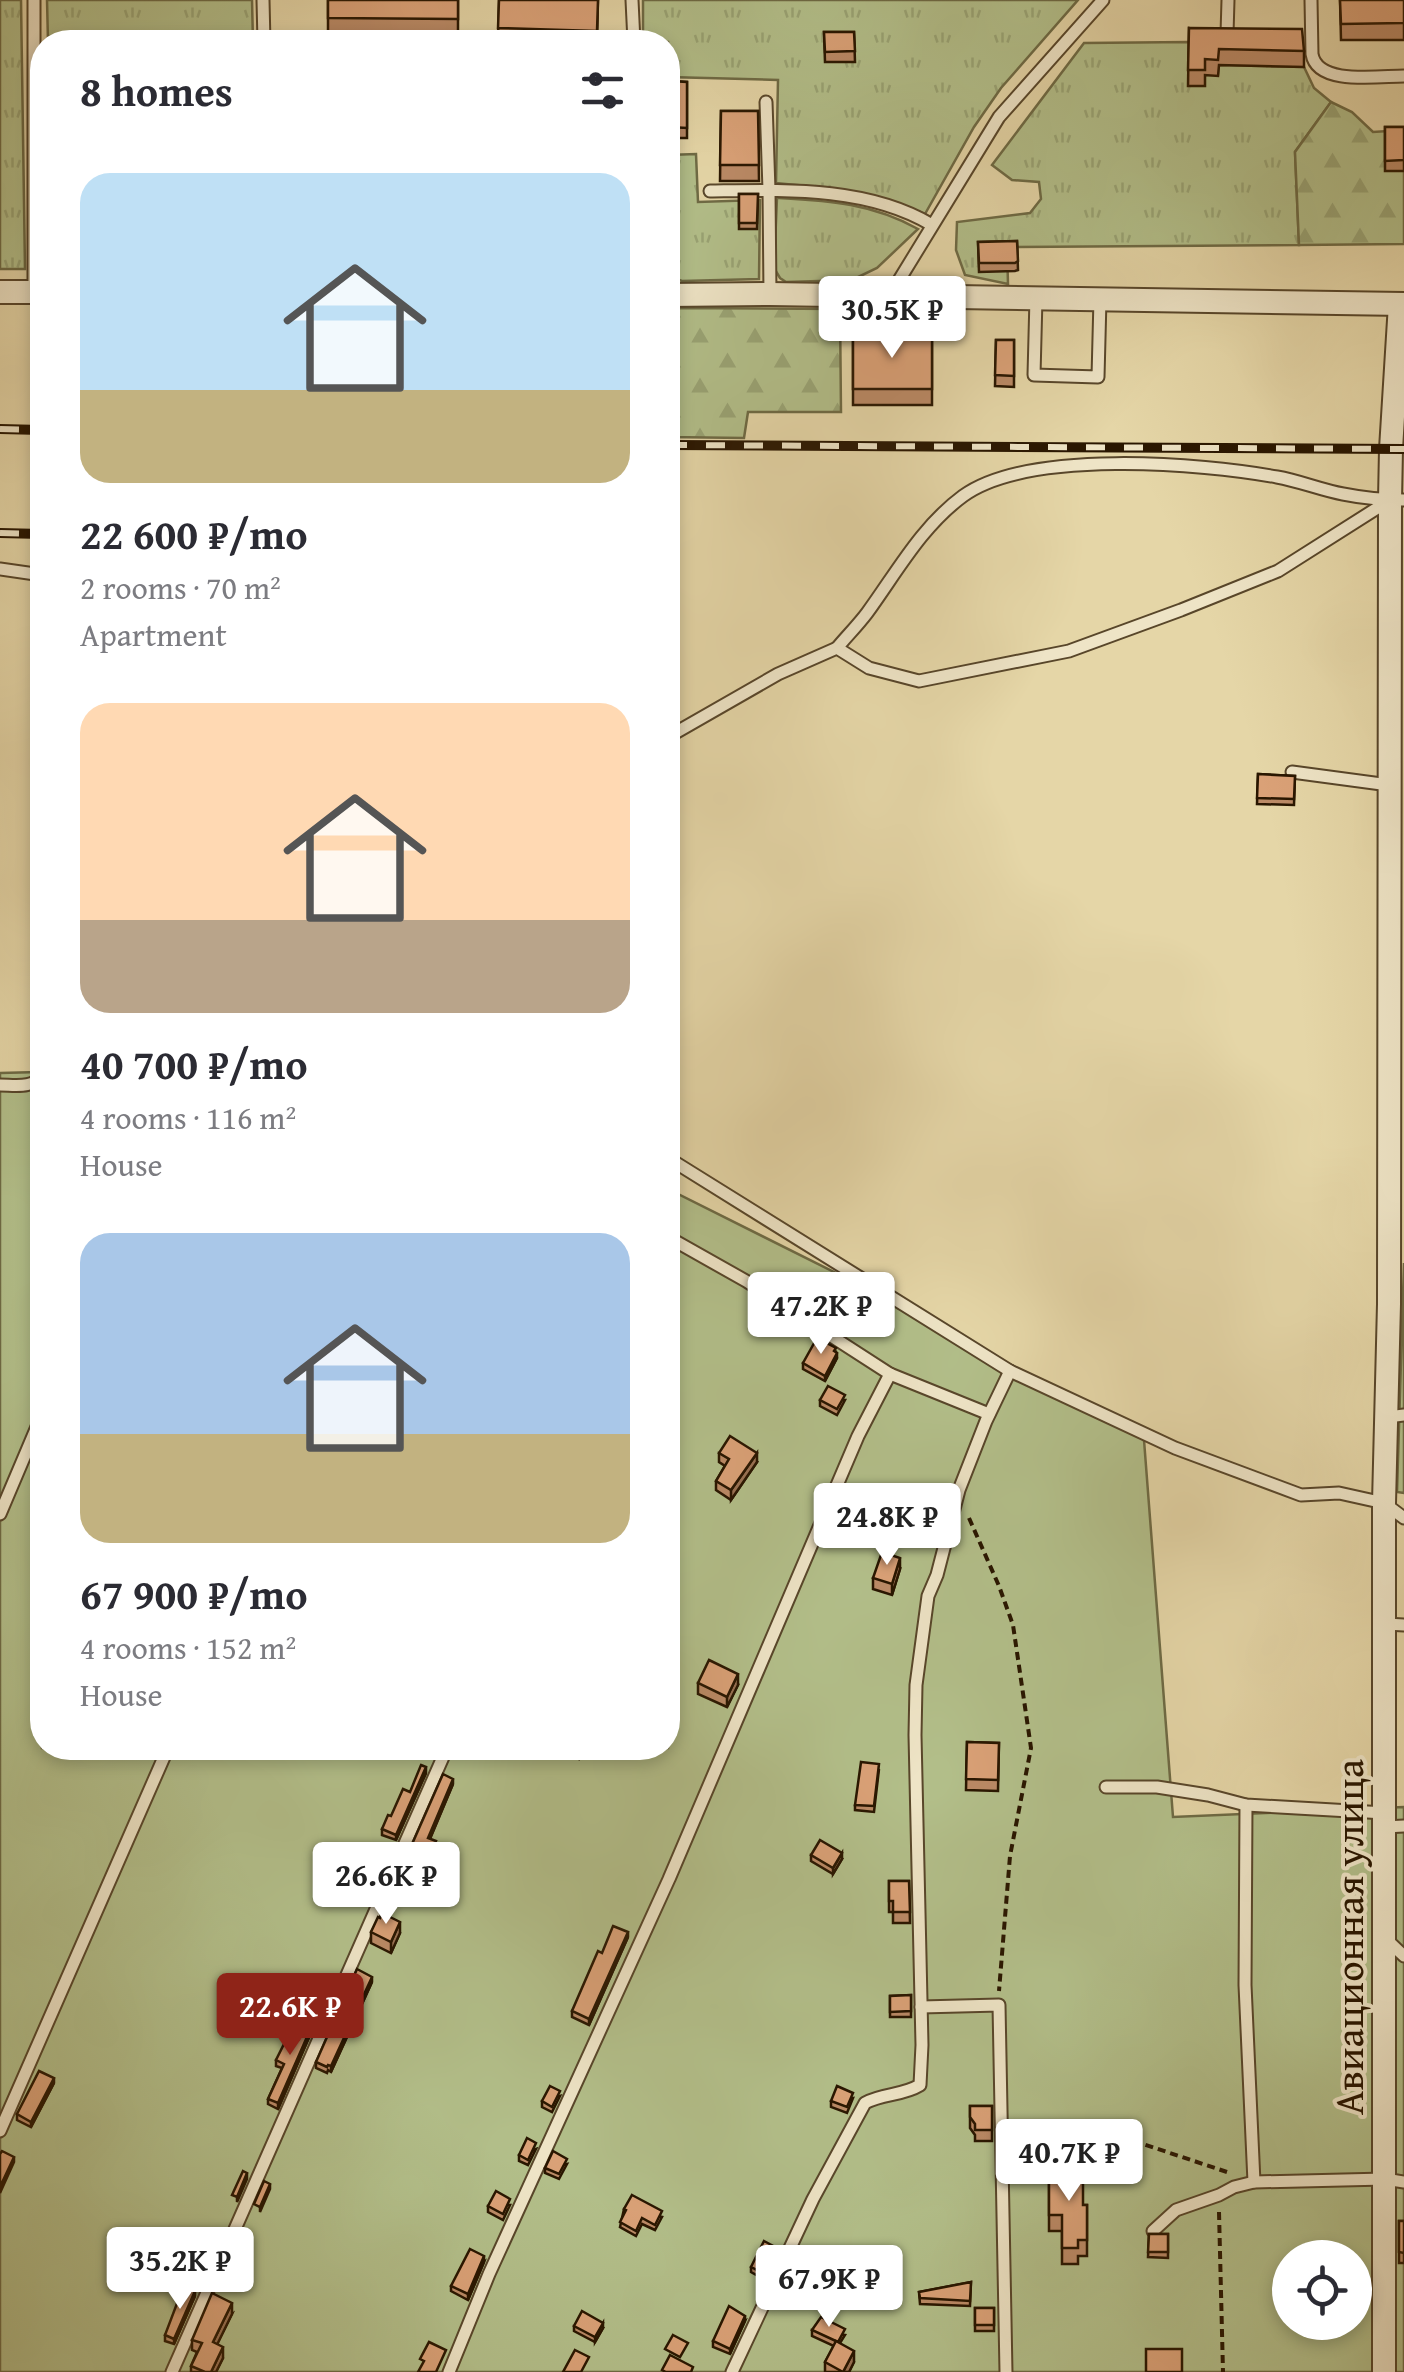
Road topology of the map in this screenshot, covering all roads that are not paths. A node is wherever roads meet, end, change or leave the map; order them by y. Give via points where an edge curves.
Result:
1 (34, 0) edge
2 (263, 0) edge
3 (632, 0) edge
4 (1103, 0) edge
5 (1228, 0) edge
6 (1311, 0) edge
7 (34, 30) edge
8 (264, 30) edge
9 (633, 30) edge
10 (1227, 34) junction
11 (1244, 34) edge
12 (1208, 35) edge
13 (1295, 35) edge
14 (1312, 35) junction
15 (1404, 76) edge
16 (766, 102) dead end
17 (769, 190) junction
18 (710, 191) dead end
19 (932, 225) junction
20 (0, 292) edge
21 (30, 292) edge
22 (770, 294) junction
23 (680, 296) edge
24 (889, 298) junction
25 (1036, 298) junction
26 (1100, 299) junction
27 (1402, 304) edge
28 (1397, 500) edge
29 (0, 569) edge
30 (30, 573) edge
31 (837, 648) junction
32 (680, 730) edge
33 (1292, 772) edge
34 (1394, 774) edge
35 (1396, 1012) edge
36 (0, 1085) edge
37 (30, 1085) edge
38 (680, 1165) edge
39 (680, 1247) edge
40 (1396, 1304) edge
41 (1010, 1371) junction
42 (890, 1374) junction
43 (989, 1414) junction
44 (1396, 1416) edge
45 (30, 1444) edge
46 (1384, 1503) junction
47 (0, 1514) edge
48 (1404, 1518) edge
49 (1395, 1624) edge
50 (163, 1760) edge
51 (442, 1760) edge
52 (1106, 1787) dead end
53 (1246, 1805) junction
54 (1392, 1822) edge
55 (1385, 1938) junction
56 (1404, 1956) edge
57 (921, 2007) junction
58 (0, 2131) edge
59 (1395, 2181) edge
60 (1254, 2182) junction
61 (1153, 2231) edge
62 (172, 2372) edge
63 (449, 2372) edge
64 (732, 2372) edge
65 (1006, 2372) edge
66 (1384, 2372) edge

1 - 7 lane
2 - 8 lane
3 - 9 lane
4 - 19 lane via 999,118
5 - 10 lane
6 - 14 lane
10 - 11 lane
10 - 12 lane
13 - 14 lane
14 - 15 lane via 1313,62 1332,76
16 - 17 lane
17 - 18 lane
17 - 19 lane via 872,201
17 - 22 lane
19 - 24 lane
20 - 21 street
22 - 23 street
22 - 24 street
24 - 25 street
25 - 26 street
25 - 26 lane via 1034,375 1098,376
26 - 27 street
27 - 28 street, Авиационная улица via 1391,449
28 - 31 lane via 1278,571 1069,651 919,681 869,668
28 - 31 lane via 1166,463 1024,472 964,495 937,520
28 - 34 street, Авиационная улица
29 - 30 lane
31 - 32 lane
33 - 34 lane
34 - 35 street, Авиационная улица
35 - 40 street, Авиационная улица
36 - 37 lane
38 - 41 lane
39 - 42 lane
40 - 44 street, Авиационная улица
41 - 43 lane
41 - 46 lane via 1174,1448 1301,1494 1339,1493
42 - 43 lane
42 - 63 lane
43 - 57 lane via 928,1596 916,1685
44 - 46 street, Авиационная улица
45 - 47 lane
46 - 48 lane
46 - 49 street, Авиационная улица
49 - 54 street, Авиационная улица
50 - 58 lane
51 - 62 lane
52 - 53 lane via 1157,1787
53 - 54 lane
53 - 60 lane
54 - 55 street, Авиационная улица
55 - 56 lane
55 - 59 street, Авиационная улица
57 - 64 lane via 920,2085 864,2103
57 - 65 lane via 999,2005
59 - 60 lane
59 - 66 street, Авиационная улица
60 - 61 lane via 1176,2210

